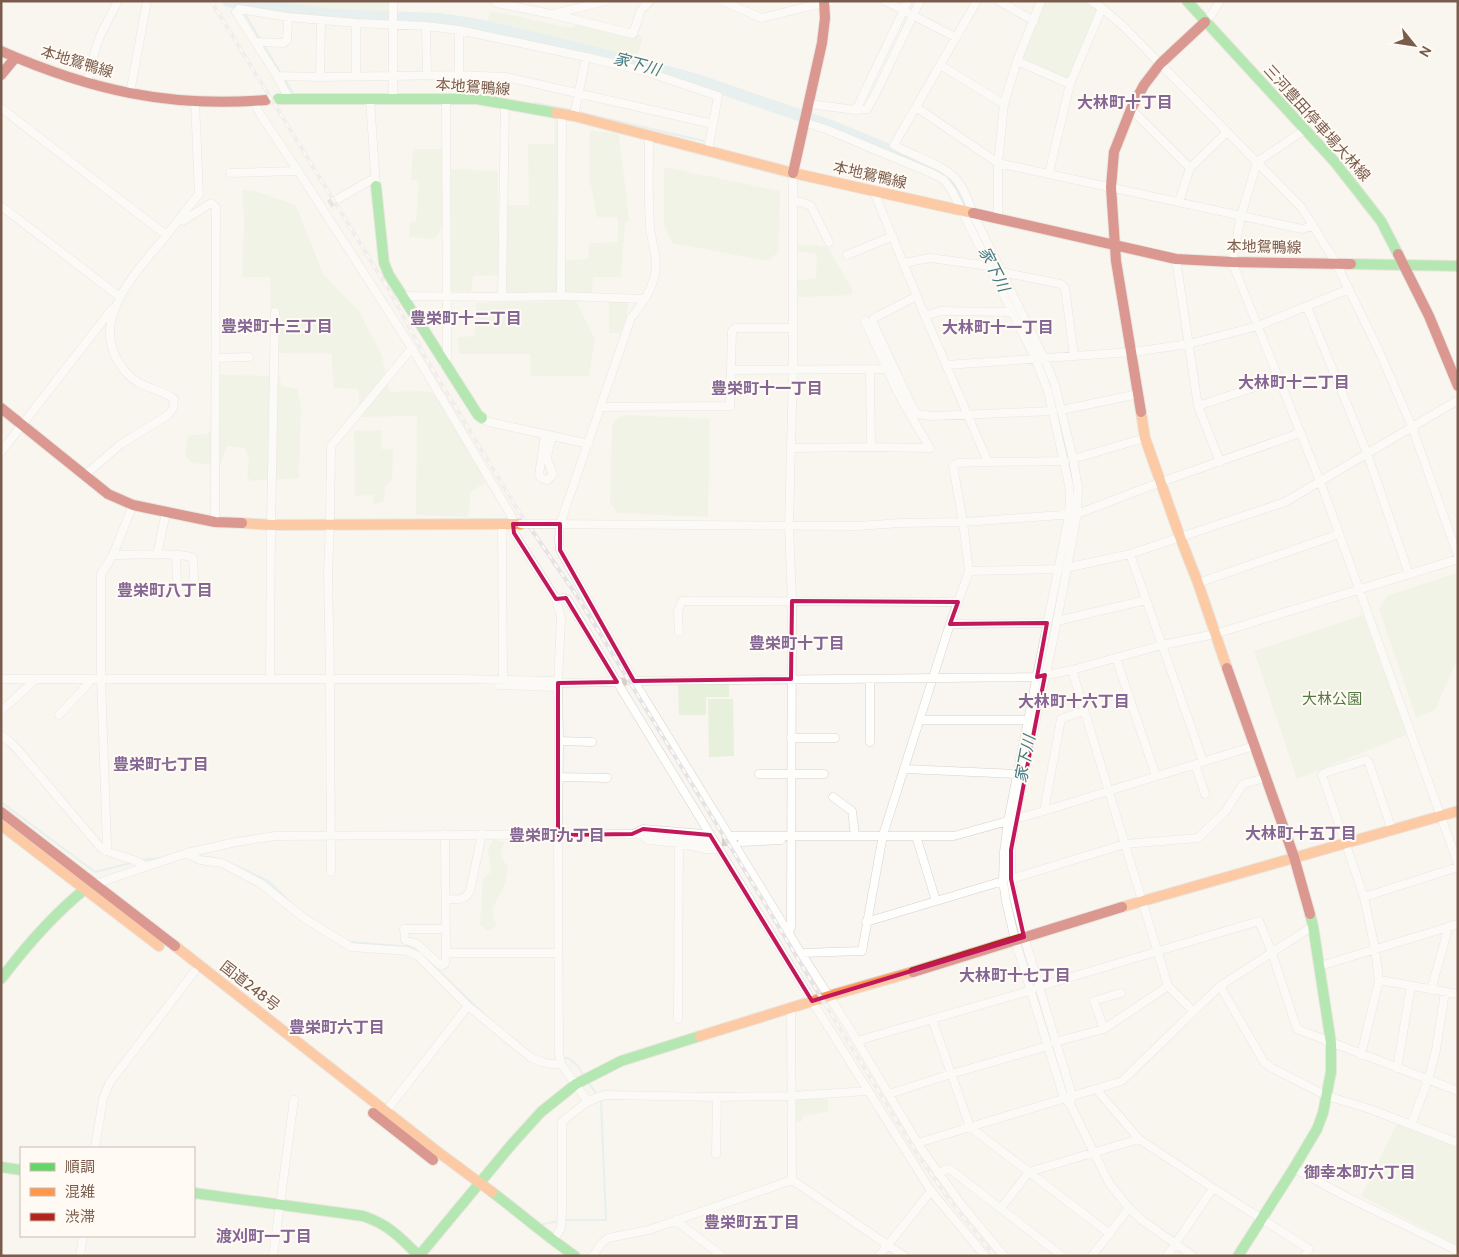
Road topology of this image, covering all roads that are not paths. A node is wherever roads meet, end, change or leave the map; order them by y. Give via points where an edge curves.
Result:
1 (118, 1) edge
2 (393, 1) edge
3 (495, 1) edge
4 (605, 1) edge
5 (650, 1) edge
6 (723, 1) edge
7 (885, 1) edge
8 (908, 1) edge
9 (920, 1) edge
10 (978, 1) edge
11 (999, 1) edge
12 (1042, 1) edge
13 (1091, 1) edge
14 (1187, 1) edge
15 (1220, 1) edge
16 (144, 2) edge
17 (827, 2) edge
18 (585, 4) edge
19 (1102, 8) junction
20 (903, 11) junction
21 (551, 14) junction
22 (913, 15) junction
23 (288, 17) junction
24 (321, 20) junction
25 (1034, 21) junction
26 (1204, 22) junction
27 (356, 23) junction
28 (392, 24) junction
29 (426, 26) junction
30 (459, 30) junction
31 (956, 37) junction
32 (256, 42) junction
33 (1, 51) edge
34 (586, 57) junction
35 (15, 58) junction
36 (1017, 61) junction
37 (1160, 64) junction
38 (940, 65) junction
39 (1, 75) edge
40 (393, 75) junction
41 (459, 75) junction
42 (277, 76) junction
43 (356, 76) junction
44 (426, 76) junction
45 (320, 77) junction
46 (87, 82) junction
47 (1070, 84) junction
48 (130, 93) junction
49 (579, 93) junction
50 (278, 99) dead end
51 (290, 99) junction
52 (392, 99) junction
53 (446, 99) junction
54 (266, 100) dead end
55 (370, 100) junction
56 (195, 102) junction
57 (254, 102) junction
58 (505, 103) junction
59 (809, 104) junction
60 (1004, 104) junction
61 (916, 107) junction
62 (1, 108) edge
63 (1131, 109) junction
64 (856, 110) junction
65 (562, 114) junction
66 (574, 116) junction
67 (804, 122) junction
68 (713, 124) junction
69 (1306, 129) junction
70 (1227, 132) junction
71 (649, 136) junction
72 (708, 151) junction
73 (1257, 162) junction
74 (998, 163) junction
75 (1190, 168) junction
76 (298, 170) junction
77 (230, 173) dead end
78 (793, 173) junction
79 (1049, 173) junction
80 (376, 182) junction
81 (1111, 187) junction
82 (874, 192) junction
83 (338, 199) tunnel mouth
84 (792, 201) junction
85 (1179, 202) junction
86 (1, 206) edge
87 (961, 211) junction
88 (973, 214) junction
89 (1241, 216) junction
90 (180, 218) junction
91 (998, 219) junction
92 (1312, 226) junction
93 (166, 235) junction
94 (893, 236) junction
95 (829, 242) dead end
96 (1115, 246) junction
97 (847, 255) dead end
98 (1176, 259) junction
99 (1232, 262) junction
100 (904, 263) junction
101 (1336, 263) junction
102 (1405, 264) junction
103 (989, 266) junction
104 (1458, 266) edge
105 (1001, 272) junction
106 (1349, 289) junction
107 (401, 296) junction
108 (561, 296) junction
109 (917, 296) junction
110 (446, 297) junction
111 (502, 297) junction
112 (119, 299) junction
113 (645, 299) junction
114 (1307, 307) junction
115 (275, 312) dead end
116 (1012, 312) junction
117 (924, 316) junction
118 (865, 321) dead end
119 (1258, 326) junction
120 (792, 328) junction
121 (1189, 344) junction
122 (412, 348) junction
123 (1132, 352) junction
124 (1074, 356) junction
125 (249, 357) dead end
126 (216, 358) junction
127 (1035, 358) junction
128 (1044, 358) junction
129 (444, 364) junction
130 (946, 364) junction
131 (731, 370) junction
132 (793, 370) junction
133 (870, 370) junction
134 (887, 370) junction
135 (1279, 379) junction
136 (1458, 386) edge
137 (1138, 394) junction
138 (1458, 400) edge
139 (1198, 406) junction
140 (602, 407) junction
141 (1, 408) edge
142 (911, 410) junction
143 (1062, 410) junction
144 (1053, 411) junction
145 (968, 415) junction
146 (482, 418) joint
147 (23, 424) junction
148 (1412, 427) junction
149 (1300, 433) junction
150 (548, 436) junction
151 (1145, 438) junction
152 (589, 444) junction
153 (871, 447) junction
154 (791, 448) junction
155 (1, 452) edge
156 (1367, 453) junction
157 (1073, 459) junction
158 (1065, 461) junction
159 (988, 462) junction
160 (1220, 462) junction
161 (85, 475) junction
162 (1161, 482) junction
163 (1320, 482) junction
164 (133, 504) junction
165 (166, 512) junction
166 (1077, 514) junction
167 (1068, 515) junction
168 (215, 522) junction
169 (963, 522) junction
170 (512, 524) junction
171 (560, 524) junction
172 (270, 525) junction
173 (330, 525) junction
174 (789, 526) junction
175 (1338, 534) junction
176 (1180, 537) junction
177 (1130, 554) junction
178 (113, 555) junction
179 (157, 555) junction
180 (176, 555) dead end
181 (1458, 557) edge
182 (1062, 569) junction
183 (969, 571) junction
184 (1409, 574) junction
185 (1198, 583) junction
186 (1358, 590) junction
187 (556, 599) junction
188 (1146, 600) junction
189 (792, 601) junction
190 (958, 602) junction
191 (1057, 621) junction
192 (1047, 623) junction
193 (950, 624) junction
194 (679, 632) dead end
195 (1215, 634) junction
196 (1162, 645) junction
197 (1116, 658) junction
198 (1072, 670) junction
199 (1045, 675) junction
200 (503, 676) dead end
201 (1037, 677) junction
202 (934, 678) junction
203 (1, 679) edge
204 (36, 679) junction
205 (101, 679) junction
206 (270, 679) junction
207 (330, 679) junction
208 (870, 679) junction
209 (91, 680) junction
210 (790, 680) junction
211 (634, 681) junction
212 (618, 682) junction
213 (558, 683) junction
214 (1, 711) edge
215 (1083, 711) junction
216 (59, 715) dead end
217 (921, 720) junction
218 (1028, 720) junction
219 (1, 735) edge
220 (792, 738) junction
221 (835, 738) dead end
222 (559, 741) junction
223 (592, 742) dead end
224 (870, 742) dead end
225 (1254, 746) junction
226 (1199, 762) junction
227 (905, 769) junction
228 (759, 774) dead end
229 (792, 774) junction
230 (824, 774) dead end
231 (1017, 774) junction
232 (1156, 776) junction
233 (559, 777) junction
234 (607, 778) dead end
235 (1265, 778) junction
236 (1109, 790) junction
237 (1205, 794) dead end
238 (833, 797) dead end
239 (1044, 811) junction
240 (1458, 811) edge
241 (1, 812) edge
242 (1440, 816) junction
243 (1011, 820) junction
244 (3, 830) edge
245 (1392, 830) junction
246 (709, 833) junction
247 (445, 834) junction
248 (482, 834) junction
249 (330, 835) junction
250 (635, 835) junction
251 (883, 835) junction
252 (558, 836) junction
253 (730, 836) junction
254 (792, 836) junction
255 (855, 836) junction
256 (916, 836) junction
257 (708, 842) tunnel mouth
258 (742, 842) tunnel mouth
259 (679, 843) junction
260 (1346, 843) junction
261 (1125, 844) junction
262 (719, 849) junction
263 (106, 851) junction
264 (187, 853) junction
265 (1294, 857) junction
266 (1458, 866) edge
267 (146, 867) junction
268 (331, 872) dead end
269 (1011, 878) junction
270 (1003, 881) junction
271 (95, 884) junction
272 (85, 889) junction
273 (1364, 896) junction
274 (446, 899) junction
275 (936, 901) junction
276 (1142, 901) junction
277 (866, 922) junction
278 (1458, 924) edge
279 (1314, 926) junction
280 (1449, 926) junction
281 (445, 929) junction
282 (789, 933) junction
283 (1020, 938) junction
284 (1375, 948) junction
285 (1157, 951) junction
286 (446, 953) junction
287 (558, 953) junction
288 (801, 953) junction
289 (1272, 953) junction
290 (1320, 966) junction
291 (194, 972) junction
292 (1, 979) edge
293 (1379, 980) junction
294 (1168, 986) junction
295 (1220, 986) junction
296 (1411, 986) junction
297 (1035, 988) junction
298 (1431, 990) junction
299 (1445, 992) junction
300 (1121, 993) dead end
301 (1458, 994) edge
302 (829, 996) junction
303 (812, 1001) junction
304 (468, 1006) junction
305 (791, 1008) junction
306 (1194, 1011) junction
307 (678, 1019) dead end
308 (932, 1019) junction
309 (1104, 1029) junction
310 (857, 1041) junction
311 (1331, 1043) junction
312 (1052, 1044) junction
313 (1361, 1055) junction
314 (561, 1064) junction
315 (1397, 1068) junction
316 (951, 1074) junction
317 (1428, 1080) junction
318 (576, 1084) junction
319 (1096, 1089) junction
320 (1458, 1091) edge
321 (868, 1092) junction
322 (889, 1094) junction
323 (791, 1096) junction
324 (1327, 1096) junction
325 (717, 1097) junction
326 (1069, 1099) junction
327 (294, 1100) dead end
328 (588, 1102) junction
329 (386, 1111) junction
330 (1411, 1125) junction
331 (970, 1127) junction
332 (1139, 1139) junction
333 (918, 1143) junction
334 (1458, 1143) edge
335 (95, 1147) edge
336 (1094, 1152) junction
337 (716, 1154) dead end
338 (1, 1168) edge
339 (1294, 1168) junction
340 (20, 1170) edge
341 (1029, 1172) junction
342 (938, 1173) junction
343 (792, 1180) junction
344 (476, 1187) junction
345 (1213, 1188) junction
346 (931, 1192) junction
347 (195, 1193) edge
348 (280, 1205) junction
349 (1000, 1208) junction
350 (1130, 1208) junction
351 (1261, 1219) junction
352 (675, 1220) junction
353 (1110, 1234) junction
354 (83, 1237) edge
355 (554, 1241) junction
356 (1175, 1244) junction
357 (887, 1245) junction
358 (1458, 1251) edge
359 (80, 1256) edge
360 (273, 1256) edge
361 (419, 1256) edge
362 (559, 1256) edge
363 (575, 1256) edge
364 (593, 1256) edge
365 (722, 1256) edge
366 (879, 1256) edge
367 (904, 1256) edge
368 (985, 1256) edge
369 (1004, 1256) edge
370 (1062, 1256) edge
371 (1092, 1256) edge
372 (1167, 1256) edge
373 (1193, 1256) edge
374 (1238, 1256) edge
375 (1305, 1256) edge

1 - 46 street via 102,32
2 - 28 street
3 - 21 street
4 - 18 street
5 - 21 street via 641,10 633,34
6 - 17 street via 761,18
7 - 20 street
8 - 20 street
9 - 22 street
10 - 31 street
11 - 25 street
12 - 25 street
13 - 19 street
14 - 26 main road, 三河豊田停車場大林線
15 - 26 street
16 - 48 street
17 - 59 main road via 824,34
18 - 21 street
19 - 37 street
19 - 47 street
20 - 22 street
20 - 64 street
22 - 31 street
22 - 64 street via 867,109
23 - 24 street
23 - 32 street via 287,40 284,43
23 - 32 street via 239,9 236,12
24 - 27 street
24 - 45 street
25 - 36 street
26 - 37 main road
26 - 69 main road, 三河豊田停車場大林線
27 - 28 street
27 - 43 street
28 - 29 street
28 - 40 street
29 - 30 street
29 - 44 street
30 - 34 street
30 - 41 street
31 - 38 street
32 - 42 street
33 - 35 main road, 本地鴛鴨線
34 - 49 street
34 - 68 street via 718,96
35 - 39 main road
35 - 46 main road, 本地鴛鴨線
36 - 47 street
36 - 60 street
37 - 63 main road
37 - 70 street
38 - 60 street
38 - 61 street
40 - 43 street
40 - 44 street
40 - 52 street
41 - 44 street
41 - 49 street via 506,76
42 - 45 street
42 - 51 street
43 - 45 street
46 - 48 main road, 本地鴛鴨線
47 - 79 street
48 - 56 main road, 本地鴛鴨線
49 - 66 street
49 - 68 street
50 - 51 main road, 本地鴛鴨線
51 - 55 main road, 本地鴛鴨線
52 - 53 main road, 本地鴛鴨線
52 - 55 main road, 本地鴛鴨線
53 - 58 main road, 本地鴛鴨線
53 - 110 street
54 - 57 main road, 本地鴛鴨線
55 - 80 street
56 - 57 main road, 本地鴛鴨線
56 - 90 street via 199,194
57 - 76 street
58 - 65 main road, 本地鴛鴨線
58 - 111 street
59 - 64 street
59 - 67 main road
60 - 74 street
61 - 74 street
61 - 88 street via 894,145 950,173 960,184
62 - 93 street
63 - 75 street
63 - 81 main road via 1114,152
65 - 66 main road, 本地鴛鴨線
65 - 108 street
66 - 71 main road, 本地鴛鴨線
67 - 78 main road
67 - 87 street via 944,180
68 - 72 street
69 - 73 street
69 - 102 main road, 三河豊田停車場大林線 via 1374,212
70 - 73 street
70 - 75 street
71 - 72 main road, 本地鴛鴨線
71 - 113 street via 648,199 656,256 655,275
72 - 78 main road, 本地鴛鴨線
73 - 89 street
73 - 92 street via 1302,208
74 - 79 street
74 - 91 street
75 - 85 street
76 - 77 street
76 - 122 street via 325,206
78 - 82 main road, 本地鴛鴨線
78 - 84 street
79 - 81 street
80 - 83 street via 369,181
80 - 107 main road via 384,264
81 - 85 street
81 - 96 main road
82 - 87 main road, 本地鴛鴨線
82 - 94 street
84 - 95 street via 812,206
84 - 120 street
85 - 89 street
86 - 112 street
87 - 88 main road, 本地鴛鴨線
87 - 103 street
88 - 91 main road, 本地鴛鴨線
88 - 105 street
89 - 92 street via 1302,229
89 - 99 street
90 - 93 street
90 - 126 street via 183,220 211,203 216,207
91 - 96 main road, 本地鴛鴨線
92 - 101 street
93 - 112 street
94 - 97 street
94 - 100 street
96 - 98 main road, 本地鴛鴨線
96 - 123 main road
98 - 99 main road, 本地鴛鴨線
98 - 121 street
99 - 101 main road, 本地鴛鴨線
99 - 119 street
100 - 103 street via 930,258
100 - 109 street
101 - 102 main road, 本地鴛鴨線
101 - 106 street
102 - 104 main road, 本地鴛鴨線
102 - 136 main road, 三河豊田停車場大林線
103 - 116 street
105 - 124 street via 1061,284 1065,288
105 - 128 street
106 - 114 street
106 - 148 street
107 - 110 street
107 - 129 main road
108 - 111 street
108 - 113 street
109 - 117 street
109 - 142 street via 872,321
110 - 111 street
110 - 129 street
112 - 147 street
112 - 161 street via 110,332 117,360 138,383 174,399 173,408 168,415 121,444
113 - 140 street via 631,318
114 - 119 street
114 - 156 street
115 - 172 street
116 - 117 street via 940,310
116 - 127 street
117 - 130 street
118 - 134 street
119 - 121 street
119 - 135 street
120 - 131 street via 735,328 732,331
120 - 132 street
121 - 123 street
121 - 139 street
122 - 170 street via 512,517
122 - 173 street via 331,446
123 - 124 street
123 - 137 main road
124 - 128 street
125 - 126 street
126 - 168 street
127 - 128 street
127 - 130 street
127 - 144 street
128 - 143 street
129 - 146 main road
130 - 145 street
131 - 132 street
131 - 140 street via 730,406
132 - 133 street
132 - 154 street
133 - 134 street
133 - 153 street
134 - 142 street
135 - 139 street
135 - 149 street
137 - 143 street
137 - 151 main road
138 - 148 street
139 - 160 street
140 - 152 street
141 - 147 main road
142 - 145 street via 921,416
142 - 153 street via 930,448
143 - 157 street
144 - 145 street
144 - 158 street
145 - 159 street
146 - 150 street
147 - 155 street
147 - 161 main road
148 - 156 street
148 - 181 street
149 - 160 street
149 - 163 street
150 - 150 street via 547,459 552,474 546,480 539,475
150 - 152 street
151 - 157 street
151 - 162 main road
152 - 171 street
153 - 154 street
154 - 174 street
156 - 163 street
156 - 184 street
157 - 166 street via 1078,488
158 - 159 street
158 - 167 street via 1070,499
159 - 169 street via 955,463 953,466
160 - 162 street
161 - 164 main road via 108,494
162 - 166 street
162 - 176 main road
163 - 175 street
163 - 176 street via 1285,502
164 - 165 main road
164 - 178 street
165 - 168 main road
165 - 179 street
166 - 167 street
166 - 182 street
167 - 169 street
167 - 182 street
168 - 172 main road
169 - 174 street
169 - 183 street
170 - 171 street, bridge
170 - 173 main road
170 - 187 street via 514,533
170 - 200 street
171 - 174 street
171 - 211 street via 560,550
172 - 173 main road
172 - 206 street
173 - 207 street
174 - 189 street
175 - 185 street
175 - 186 street
176 - 177 street
176 - 185 main road
177 - 182 street
177 - 188 street
178 - 179 street
178 - 205 street via 101,574
179 - 180 street
181 - 184 street
182 - 183 street
182 - 191 street
182 - 192 street
183 - 190 street
184 - 186 street
185 - 195 main road
186 - 195 street
186 - 242 street
187 - 212 street via 568,600
187 - 213 street via 561,617
188 - 191 street
188 - 196 street
189 - 190 street
189 - 194 street via 682,601 678,611
189 - 210 street
190 - 193 street
191 - 199 street
192 - 193 street
192 - 201 street
193 - 202 street
195 - 196 street
195 - 225 main road
196 - 197 street
196 - 226 street
197 - 198 street
197 - 232 street
198 - 199 street
198 - 215 street
199 - 201 street
199 - 243 street
201 - 202 street
201 - 218 street
202 - 208 street
202 - 217 street
203 - 204 street
204 - 209 street
204 - 214 street
205 - 206 street
205 - 209 street
205 - 263 street
206 - 207 street
207 - 213 street
207 - 249 street
208 - 210 street
208 - 224 street
209 - 216 street
210 - 211 street
210 - 220 street
211 - 253 street
212 - 213 street
212 - 246 street
213 - 222 street
215 - 236 street
215 - 239 street via 1061,719
217 - 218 street
217 - 227 street
218 - 231 street
219 - 263 street
220 - 221 street
220 - 229 street
222 - 223 street
222 - 233 street
225 - 226 street
225 - 235 main road
226 - 232 street
226 - 237 street
227 - 231 street
227 - 251 street
228 - 229 street
229 - 230 street
229 - 254 street
231 - 243 street
232 - 236 street
233 - 234 street
233 - 252 street
235 - 261 street via 1243,784 1225,812 1198,838
235 - 265 main road
236 - 239 street
236 - 261 street
238 - 255 street via 852,811
239 - 243 street
240 - 242 main road
241 - 271 main road, 国道248号
242 - 245 main road
242 - 266 street
243 - 256 street via 954,836
243 - 269 street
243 - 270 street via 1004,852
244 - 272 main road, 国道248号
245 - 260 main road
245 - 260 street via 1369,763 1362,760 1322,775
246 - 250 street via 643,829
246 - 262 street
247 - 248 street
247 - 249 street
247 - 274 street
248 - 252 street
248 - 274 street via 470,892 462,900
249 - 264 street via 274,836
249 - 268 street
250 - 252 street
250 - 257 street
250 - 259 street via 648,840
251 - 255 street
251 - 256 street
251 - 277 street
252 - 287 street
253 - 254 street
253 - 282 street
254 - 255 street
254 - 258 street via 782,840
254 - 282 street
256 - 275 street
259 - 262 street
259 - 307 street
260 - 265 main road
260 - 273 street
261 - 269 street
261 - 276 street
262 - 303 street
263 - 267 street
264 - 267 street
264 - 304 street via 200,860 222,863 260,883 304,918 351,947 408,951 418,956
265 - 276 main road
265 - 279 main road
266 - 273 street
267 - 271 street
269 - 283 street
270 - 275 street
270 - 283 street via 1006,901
271 - 272 street
271 - 329 main road, 国道248号
272 - 291 main road, 国道248号
272 - 292 main road via 65,904
273 - 284 street
274 - 281 street
275 - 277 street
276 - 283 main road
276 - 285 street
277 - 288 street via 862,951
278 - 280 street
279 - 289 street
279 - 290 main road
280 - 284 street
280 - 298 street
281 - 286 street
281 - 286 street via 404,929 405,940 417,944 441,966 445,964
282 - 288 street
283 - 297 street
283 - 302 main road
284 - 290 street
284 - 293 street
285 - 289 street via 1259,921
285 - 294 street
285 - 297 street
286 - 287 street
287 - 314 street
288 - 302 street
289 - 295 street
289 - 311 street via 1297,1029
290 - 311 main road
291 - 335 street via 110,1082 102,1099
291 - 344 main road, 国道248号 via 414,1146
293 - 296 street
293 - 313 street
294 - 306 street
294 - 309 street
295 - 306 street
295 - 324 street via 1264,1062
296 - 298 street
296 - 315 street
297 - 308 street
297 - 312 street
298 - 299 street
299 - 301 street
299 - 317 street
300 - 309 street via 1094,1001
302 - 303 main road
302 - 310 street
303 - 305 main road
303 - 321 street
304 - 314 street via 530,1056 552,1065
304 - 329 street
305 - 318 main road via 629,1058
305 - 323 street
306 - 319 street via 1122,1081
308 - 310 street
308 - 316 street
309 - 312 street
310 - 322 street
311 - 313 street
311 - 324 main road via 1332,1072
312 - 316 street
312 - 326 street
313 - 315 street
314 - 318 street
315 - 317 street
316 - 322 street
316 - 331 street
317 - 320 street
317 - 330 street
318 - 328 street
318 - 344 main road via 541,1112
319 - 326 street
319 - 332 street
321 - 323 street
321 - 346 street
322 - 333 street
323 - 325 street
323 - 343 street
324 - 330 street
324 - 339 main road via 1317,1129
325 - 328 street via 605,1095
325 - 337 street
326 - 331 street
326 - 336 street
327 - 348 street
328 - 355 street via 562,1122 561,1228
329 - 344 main road, 国道248号
330 - 334 street
331 - 333 street
331 - 341 street
332 - 336 street
332 - 345 street
333 - 342 street
336 - 341 street
336 - 350 street via 1109,1183
338 - 340 main road
339 - 351 main road
339 - 358 street
341 - 349 street
341 - 353 street
342 - 349 street via 950,1170
342 - 369 street
343 - 352 street
343 - 357 street
344 - 355 main road, 国道248号 via 521,1214
344 - 361 main road
344 - 362 main road, 国道248号
345 - 351 street
345 - 356 street
346 - 357 street
346 - 368 street
347 - 348 main road
348 - 360 street
348 - 361 main road via 375,1219 389,1226
349 - 370 street
350 - 353 street
350 - 356 street via 1143,1222
351 - 374 main road
351 - 375 street via 1309,1249
352 - 364 street via 649,1230 608,1238
352 - 365 street
353 - 371 street
354 - 359 street
355 - 363 main road, 国道248号
356 - 372 street
356 - 373 street
357 - 366 street
357 - 367 street

